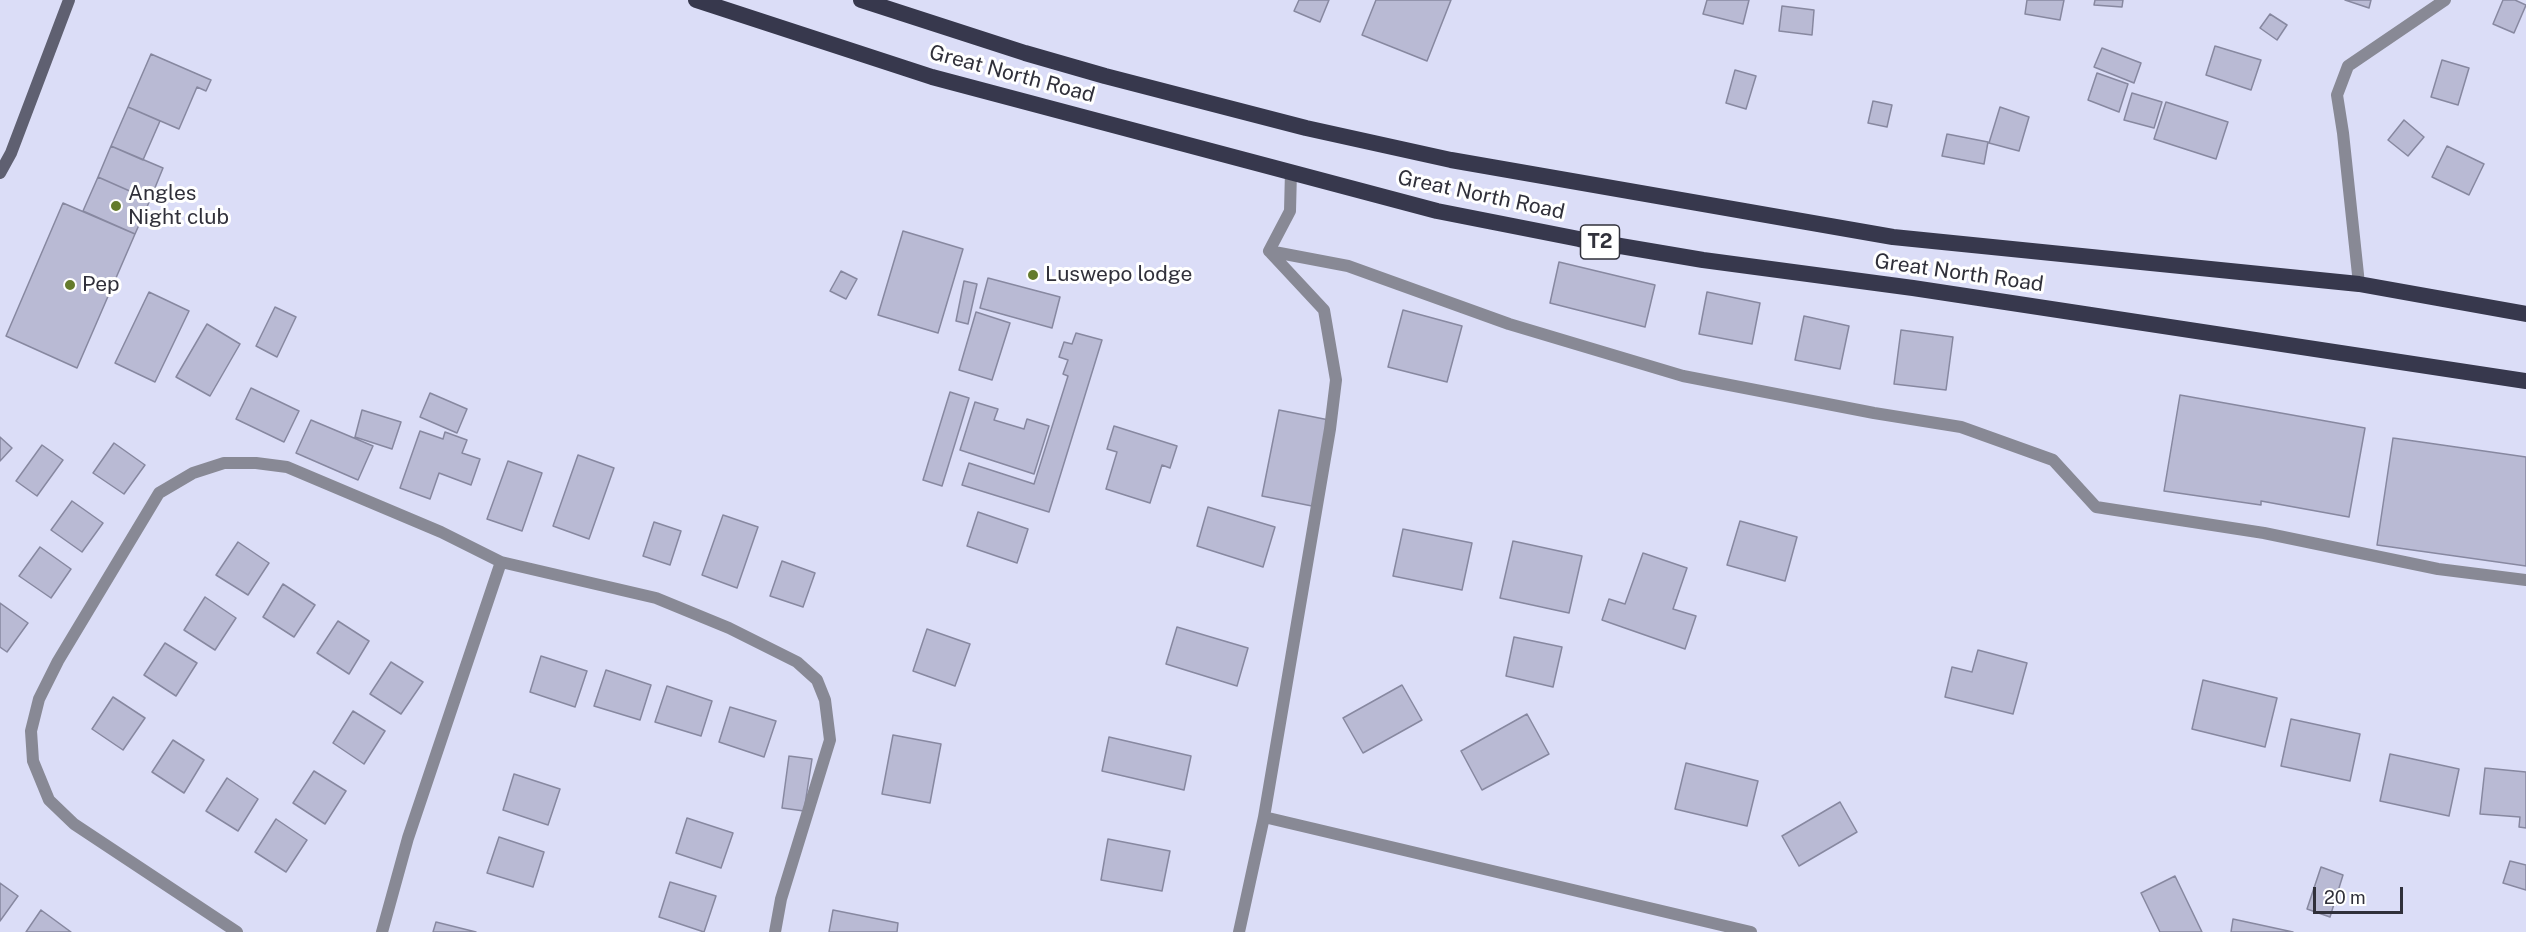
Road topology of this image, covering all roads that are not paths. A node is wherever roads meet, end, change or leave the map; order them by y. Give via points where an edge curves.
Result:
1 (69, 0) edge
2 (696, 0) edge
3 (861, 0) edge
4 (2445, 0) edge
5 (1291, 171) junction
6 (0, 173) edge
7 (1269, 251) junction
8 (2359, 284) junction
9 (2526, 314) edge
10 (2526, 381) edge
11 (501, 562) junction
12 (2526, 580) edge
13 (1264, 817) junction
14 (237, 932) edge
15 (382, 932) edge
16 (775, 932) edge
17 (1239, 932) edge
18 (1751, 932) edge

1 - 6 main road
2 - 5 highway, Great North Road / T2 via 932,77
3 - 8 highway, Great North Road via 1128,82 1451,160 1893,237
4 - 8 street via 2348,66 2337,95
5 - 7 street via 1290,211
5 - 10 highway, Great North Road / T2 via 1437,211 1590,241
7 - 12 street via 1348,266 1509,324 1683,376 1961,427 2053,460 2096,507 2264,533 2438,569
7 - 13 street via 1324,310 1336,380
8 - 9 highway, Great North Road
11 - 14 street via 441,532 287,467 224,464 193,473 159,493 39,699 31,732 33,761 49,800 74,824
11 - 15 street via 408,837
11 - 16 street via 656,598 797,662 817,680 825,700 830,740 781,899
13 - 17 street
13 - 18 street

